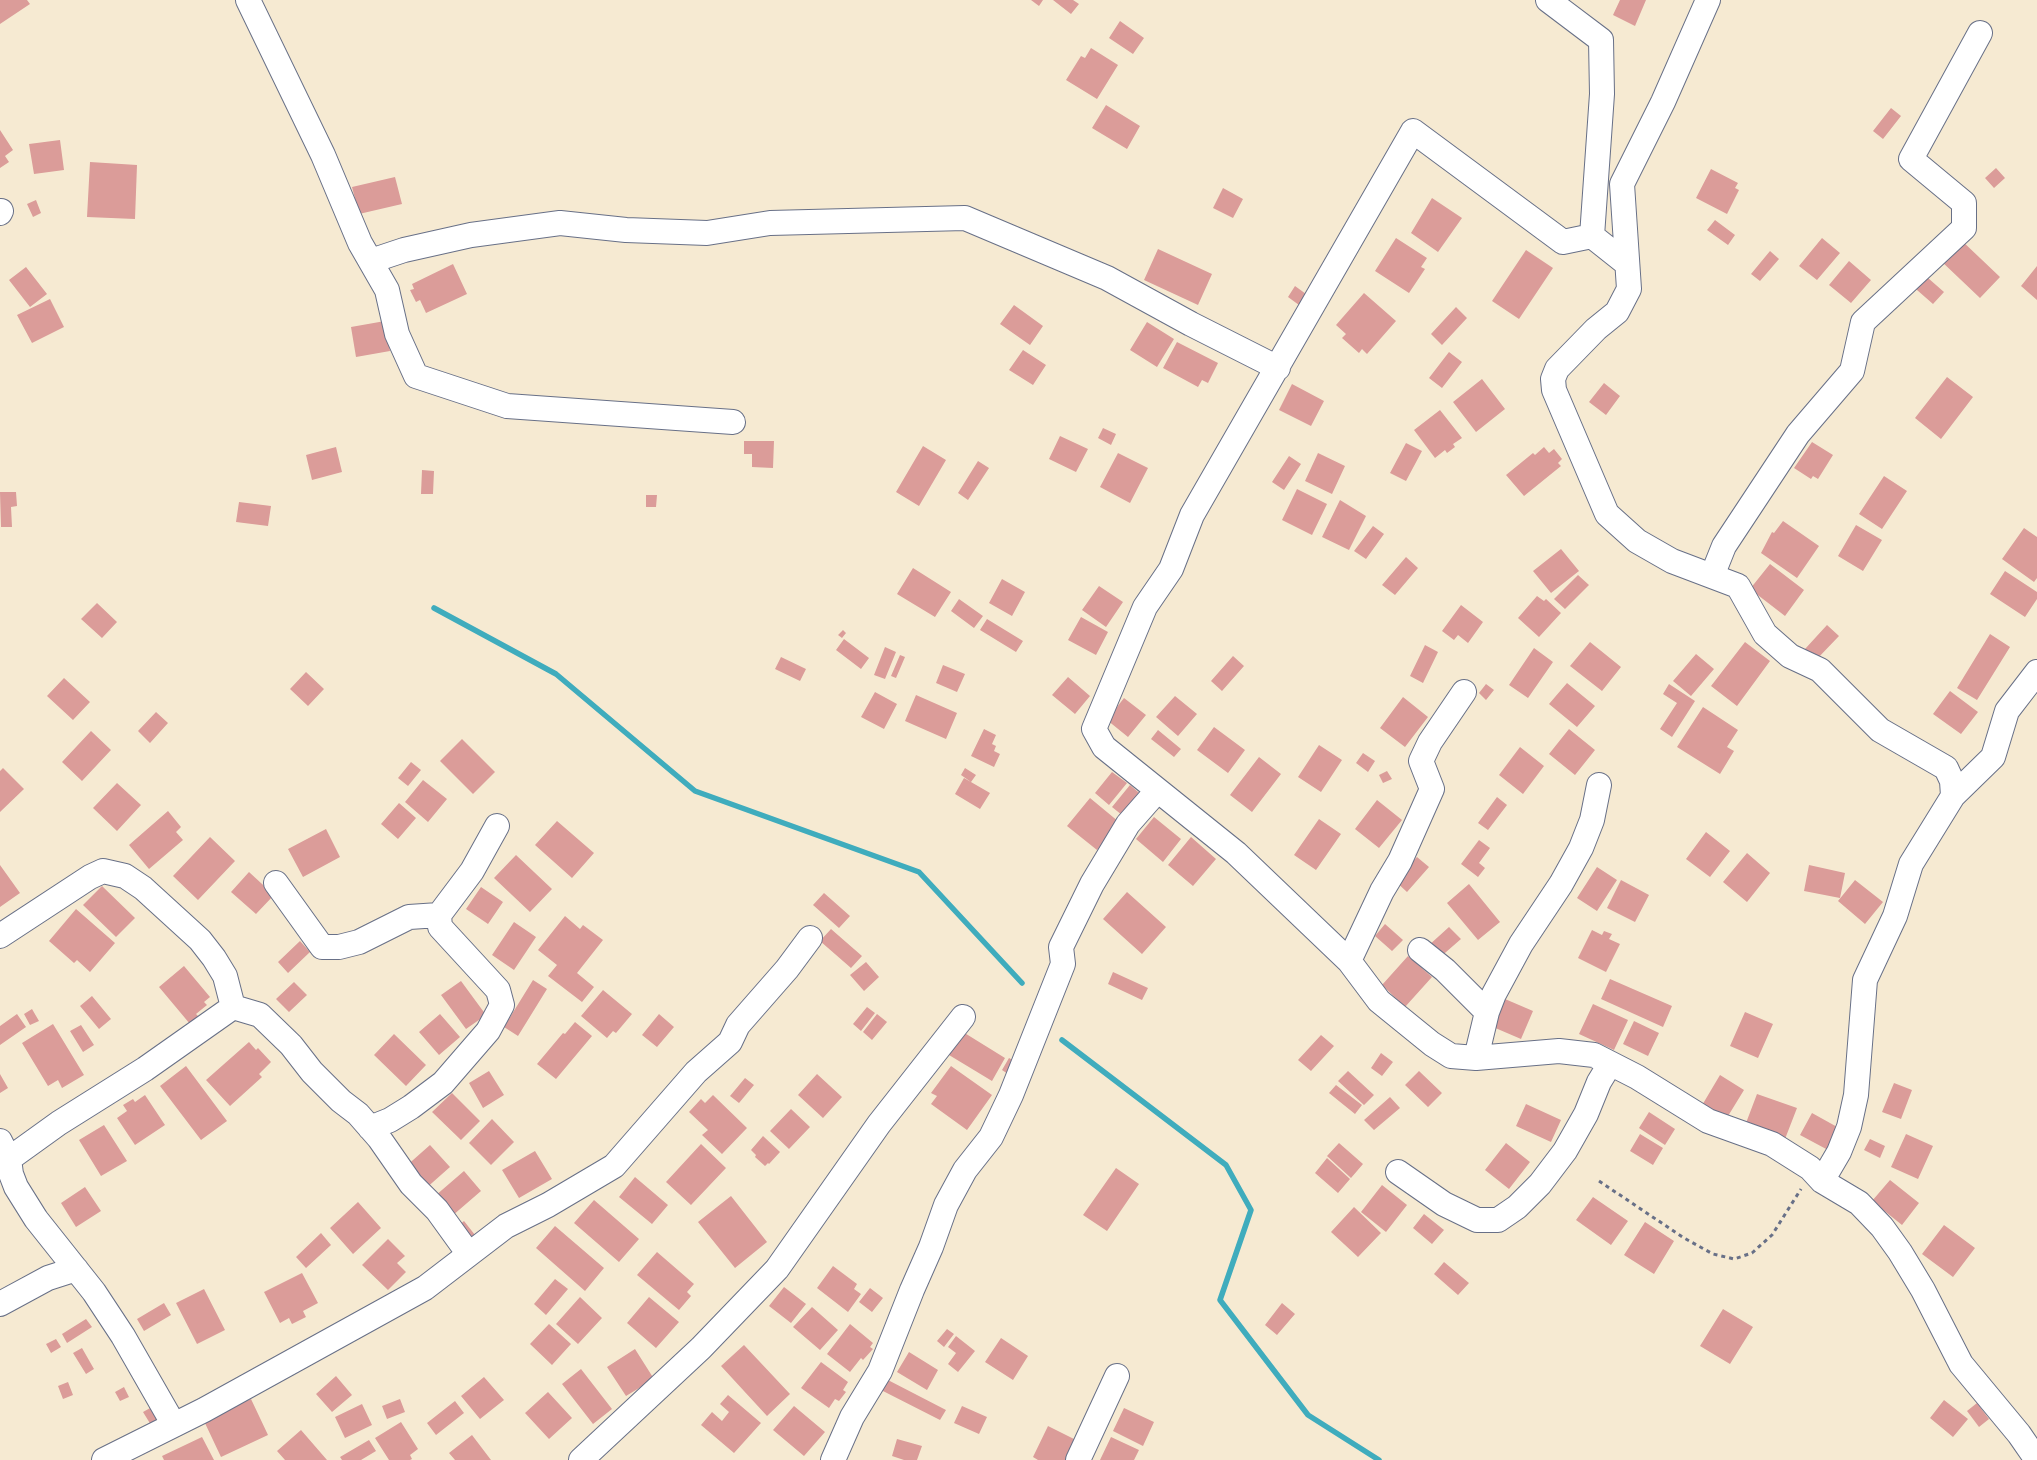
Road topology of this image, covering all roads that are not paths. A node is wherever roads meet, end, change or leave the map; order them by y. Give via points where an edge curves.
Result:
1 (248, 0) edge
2 (1548, 0) edge
3 (1708, 0) edge
4 (1980, 33) dead end
5 (1592, 236) junction
6 (371, 261) junction
7 (1626, 264) junction
8 (1278, 368) junction
9 (733, 422) dead end
10 (1712, 576) junction
11 (2037, 672) edge
12 (1464, 692) dead end
13 (1599, 785) dead end
14 (1157, 791) junction
15 (1953, 796) junction
16 (497, 826) dead end
17 (276, 883) dead end
18 (439, 916) junction
19 (0, 936) edge
20 (810, 938) dead end
21 (1420, 950) dead end
22 (1349, 961) junction
23 (233, 1007) junction
24 (1487, 1012) junction
25 (963, 1016) dead end
26 (1476, 1058) junction
27 (1610, 1064) junction
28 (370, 1128) junction
29 (5, 1164) edge
30 (1398, 1172) dead end
31 (1822, 1180) junction
32 (468, 1253) junction
33 (76, 1270) junction
34 (0, 1304) edge
35 (1117, 1376) dead end
36 (174, 1425) junction
37 (104, 1460) edge
38 (581, 1460) edge
39 (834, 1460) edge
40 (1078, 1460) edge
41 (2037, 1460) edge

1 - 6 street
2 - 5 street via 1600,40 1602,94
3 - 7 street via 1622,184
4 - 10 street via 1912,159 1964,203 1964,228 1863,322 1852,371 1798,434 1724,546
5 - 7 street
5 - 8 street via 1563,242 1413,131
6 - 8 street via 471,235 560,223 626,230 707,233 770,223 965,218 1106,278
6 - 9 street via 387,290 397,334 416,376 508,406
7 - 10 street via 1629,289 1617,312 1557,369 1553,379 1554,390 1607,514 1637,541 1672,561
8 - 14 street via 1192,515 1171,568 1145,607 1094,729 1104,747
10 - 15 street via 1738,586 1765,634 1790,656 1820,670 1880,730 1946,768 1952,781
11 - 15 street via 2007,712 1993,757
12 - 22 street via 1421,761 1432,789
13 - 24 street via 1592,820 1581,848 1520,944
14 - 22 street via 1236,853
14 - 39 street via 1128,824 1092,884 1061,947 1062,964 1011,1095 991,1138 965,1170 946,1205 880,1371 852,1417
15 - 31 street via 1911,864 1895,916 1865,980 1856,1095 1839,1152
16 - 18 street via 472,871
17 - 18 street via 322,947 359,942 409,917
18 - 28 street via 440,927 498,990 502,1005 488,1031 443,1083 390,1120
19 - 23 street via 90,877 103,871 125,876 143,888 200,940 225,976
20 - 32 street via 738,1025 730,1042 696,1072 614,1166 506,1226
21 - 24 street
22 - 26 street via 1379,1001 1432,1044 1451,1056
23 - 28 street via 260,1015
23 - 29 street via 59,1123
24 - 26 street
25 - 38 street via 879,1124 777,1269 702,1348
26 - 27 street via 1559,1051 1594,1055
27 - 30 street via 1565,1151 1540,1184 1498,1220 1477,1220 1444,1204
27 - 31 street via 1708,1121 1772,1144 1810,1168
28 - 32 street
29 - 33 street via 36,1219
31 - 41 street via 1859,1203 1882,1227 1923,1290 1961,1364
32 - 36 street via 425,1288
33 - 34 street via 48,1278
33 - 36 street via 124,1336
35 - 40 street
36 - 37 street

